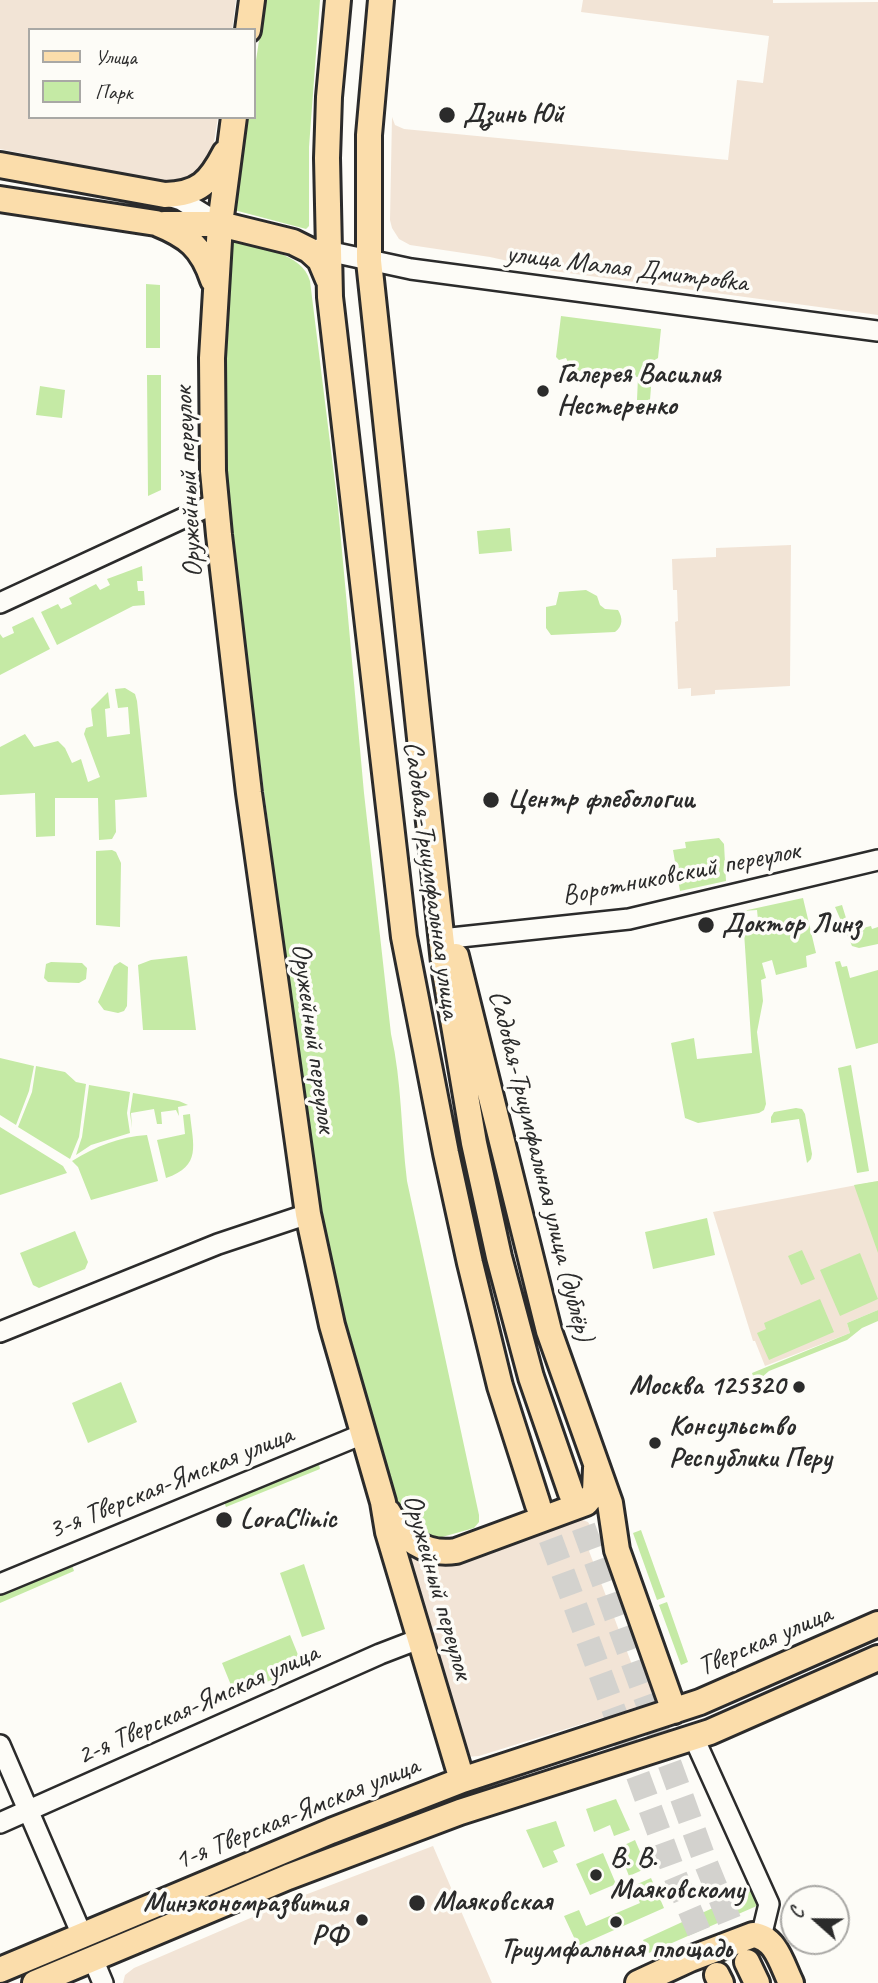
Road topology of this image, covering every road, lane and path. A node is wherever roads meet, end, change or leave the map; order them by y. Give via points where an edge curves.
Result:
1 (252, 0) edge
2 (338, 0) edge
3 (381, 0) edge
4 (247, 28) edge
5 (232, 128) edge
6 (327, 158) junction
7 (368, 160) junction
8 (0, 165) edge
9 (165, 195) junction
10 (0, 199) edge
11 (156, 223) junction
12 (220, 224) junction
13 (293, 242) junction
14 (328, 251) junction
15 (369, 261) junction
16 (329, 283) junction
17 (215, 288) junction
18 (878, 331) edge
19 (383, 383) junction
20 (340, 386) junction
21 (216, 503) junction
22 (0, 603) edge
23 (878, 860) edge
24 (436, 877) junction
25 (451, 938) junction
26 (308, 1214) junction
27 (0, 1332) edge
28 (363, 1434) junction
29 (596, 1468) junction
30 (575, 1500) junction
31 (383, 1502) junction
32 (538, 1505) tunnel mouth
33 (617, 1550) junction
34 (0, 1584) edge
35 (878, 1624) edge
36 (419, 1639) junction
37 (878, 1658) edge
38 (674, 1711) junction
39 (689, 1739) junction
40 (0, 1745) edge
41 (462, 1780) junction
42 (29, 1811) junction
43 (0, 1823) edge
44 (82, 1935) junction
45 (768, 1942) junction
46 (93, 1959) junction
47 (690, 1959) junction
48 (0, 1970) edge
49 (35, 1983) edge
50 (103, 1983) edge
51 (638, 1983) edge
52 (679, 1983) edge
53 (791, 1983) edge

1 - 4 main road
2 - 6 main road, Садовая-Триумфальная улица
3 - 7 main road, Садовая-Триумфальная улица
5 - 9 main road via 214,173 204,184 188,193
5 - 12 main road, Оружейный переулок
6 - 7 main road via 331,172 350,180 363,173
6 - 14 main road, Садовая-Триумфальная улица
7 - 15 main road, Садовая-Триумфальная улица
8 - 9 main road
9 - 12 street
10 - 11 main road
11 - 12 main road
11 - 17 main road via 198,248
12 - 13 main road
12 - 17 main road, Оружейный переулок
13 - 14 street, улица Малая Дмитровка
13 - 16 main road via 320,260
14 - 15 street, улица Малая Дмитровка
14 - 16 main road, Садовая-Триумфальная улица
15 - 18 street, улица Малая Дмитровка
15 - 19 main road, Садовая-Триумфальная улица
16 - 20 main road, Садовая-Триумфальная улица
17 - 21 main road, Оружейный переулок via 212,409
19 - 20 main road via 376,370 363,363 349,367
19 - 24 main road, Садовая-Триумфальная улица
20 - 32 main road, Садовая-Триумфальная улица via 407,956 485,1328
21 - 22 street
21 - 26 main road, Оружейный переулок via 251,806
23 - 25 street, Воротниковский переулок via 629,919
24 - 25 main road, Садовая-Триумфальная улица (дублёр)
24 - 30 main road, Садовая-Триумфальная улица via 445,972 474,1143 515,1320
25 - 29 main road, Садовая-Триумфальная улица (дублёр) via 549,1331
26 - 27 street via 218,1244
26 - 28 main road, Оружейный переулок via 332,1325
28 - 31 main road, Оружейный переулок
28 - 34 street, 3-я Тверская-Ямская улица
29 - 30 main road via 595,1492 590,1499
29 - 33 main road, Садовая-Триумфальная улица (дублёр) via 610,1503
30 - 31 main road via 447,1552 413,1542 392,1520
30 - 33 main road via 597,1512
31 - 36 main road, Оружейный переулок
33 - 38 main road
35 - 38 main road, Тверская улица
36 - 41 main road, Оружейный переулок
36 - 42 street, 2-я Тверская-Ямская улица
37 - 39 main road
38 - 39 street
38 - 41 main road
39 - 45 street via 769,1904
39 - 46 main road, 1-я Тверская-Ямская улица via 460,1812 288,1877
40 - 42 street
41 - 44 main road, 1-я Тверская-Ямская улица
42 - 43 street, 2-я Тверская-Ямская улица
42 - 44 street
44 - 48 main road, 1-я Тверская-Ямская улица
45 - 47 main road via 748,1936
45 - 53 main road
46 - 49 main road, 1-я Тверская-Ямская улица
46 - 50 street
47 - 51 main road
47 - 52 street

